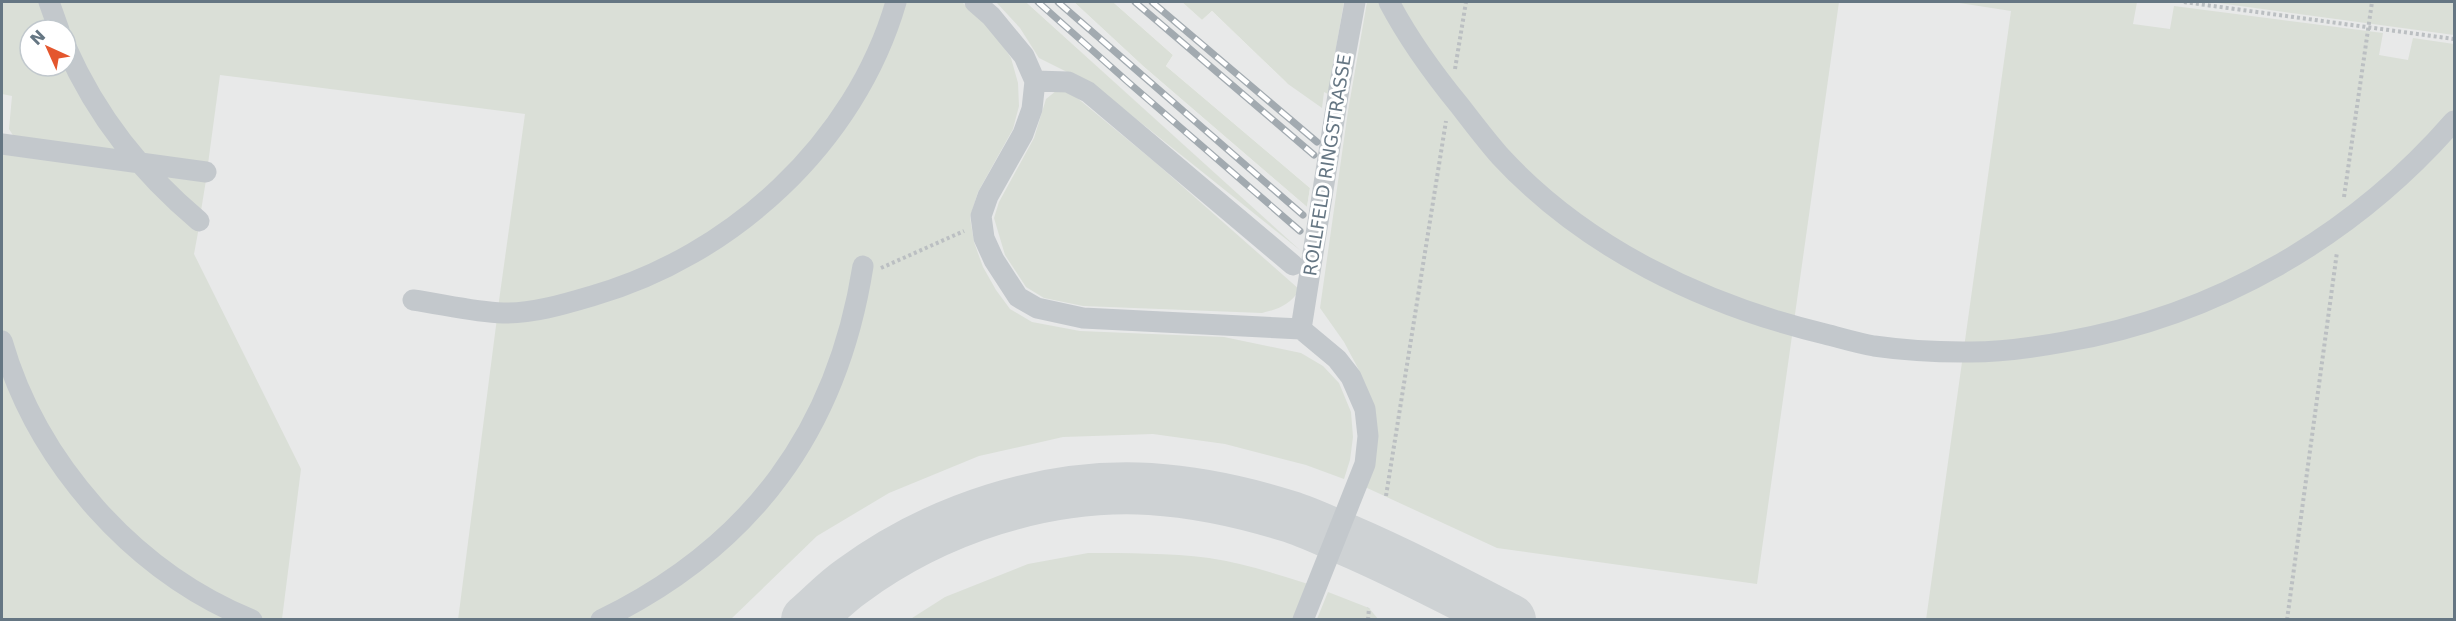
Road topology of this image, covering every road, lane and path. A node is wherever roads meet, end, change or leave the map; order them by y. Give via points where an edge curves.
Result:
1 (49, 2) edge
2 (896, 2) edge
3 (975, 2) edge
4 (1355, 2) edge
5 (1389, 2) edge
6 (1466, 2) edge
7 (2184, 2) edge
8 (2372, 2) edge
9 (55, 18) edge
10 (2369, 28) junction
11 (2454, 39) edge
12 (78, 71) edge
13 (1035, 81) junction
14 (1451, 95) junction
15 (2454, 121) edge
16 (2, 144) edge
17 (138, 164) junction
18 (206, 172) dead end
19 (199, 221) dead end
20 (981, 223) junction
21 (2340, 226) junction
22 (1293, 265) dead end
23 (862, 271) joint
24 (413, 300) dead end
25 (1301, 329) junction
26 (2, 341) edge
27 (1386, 496) dead end
28 (1369, 608) dead end
29 (252, 620) edge
30 (601, 620) edge
31 (1303, 620) edge
32 (1368, 620) edge
33 (2287, 620) edge

1 - 9 lane
2 - 24 lane via 863,78 813,152 767,200 709,244 644,278 540,309 503,313
3 - 13 lane via 1024,56
4 - 25 lane, ROLLFELD RINGSTRASSE
5 - 14 lane via 1421,57
6 - 14 path
7 - 10 path
8 - 10 path
10 - 11 path
10 - 21 path
12 - 17 lane
13 - 20 lane via 1032,109 1023,134 988,196
13 - 22 lane via 1068,82 1088,92
14 - 21 lane via 1500,156 1531,185 1635,260 1712,299 1752,314 1874,346 1964,352 2005,350 2128,328 2244,284
14 - 27 path
15 - 21 lane via 2409,170
16 - 17 lane
17 - 18 lane
17 - 19 lane
20 - 23 path
20 - 25 lane via 1005,281 1018,297 1037,309 1083,318
21 - 33 path
23 - 30 lane via 849,336 824,403 766,494 689,568
25 - 31 lane via 1337,359 1351,377 1365,409 1368,436 1365,464
26 - 29 lane via 31,415 87,498 159,566 215,602
28 - 32 path

